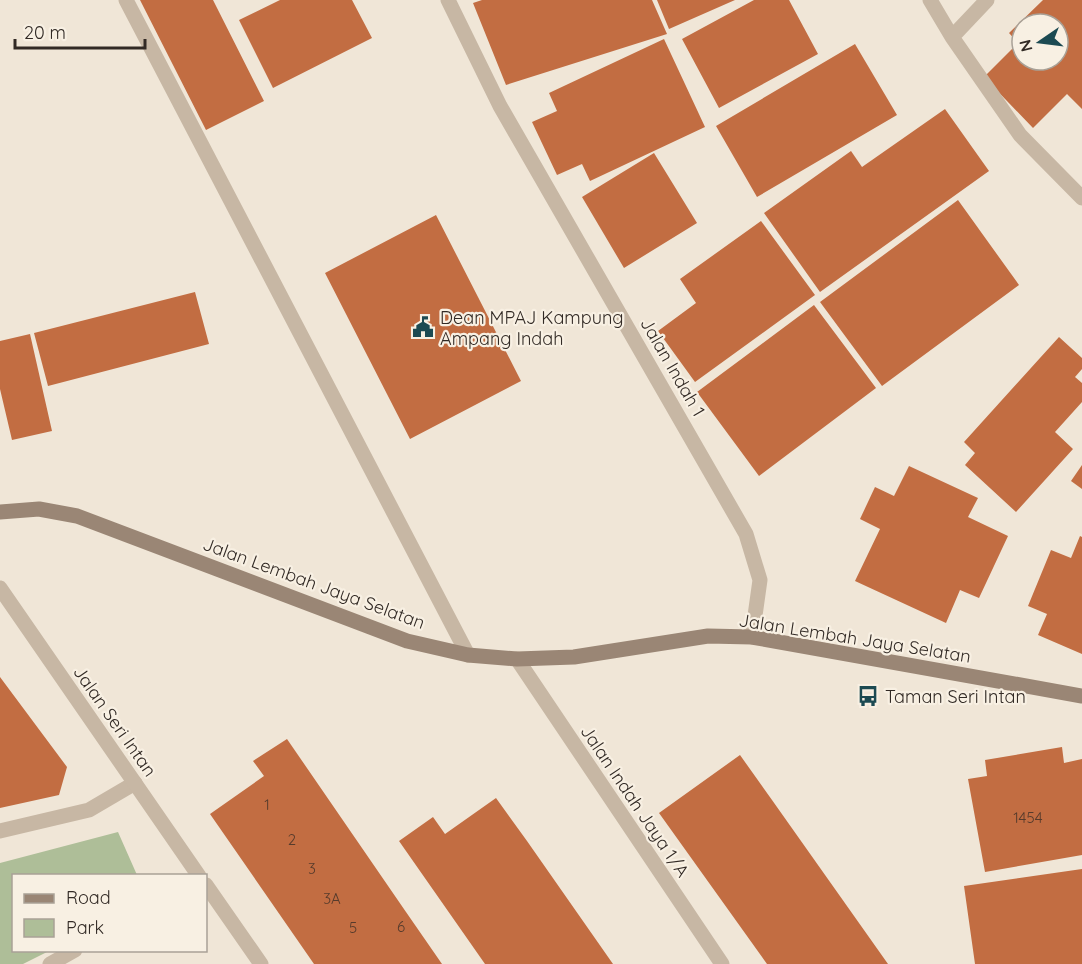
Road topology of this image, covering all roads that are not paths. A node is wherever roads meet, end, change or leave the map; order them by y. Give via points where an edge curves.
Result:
1 (126, 0) edge
2 (448, 0) edge
3 (930, 0) edge
4 (987, 0) edge
5 (952, 37) junction
6 (1082, 198) edge
7 (0, 512) edge
8 (1, 592) edge
9 (752, 637) junction
10 (468, 655) junction
11 (517, 659) junction
12 (1082, 696) edge
13 (135, 783) junction
14 (0, 831) edge
15 (198, 874) edge
16 (207, 886) edge
17 (73, 952) edge
18 (50, 964) edge
19 (261, 964) edge
20 (722, 964) edge

1 - 10 street
2 - 9 street, Jalan Indah 1 via 500,106 746,534 760,580
3 - 5 street
4 - 5 street
5 - 6 street via 1020,135
7 - 10 street, Jalan Lembah Jaya Selatan via 39,509 77,516 406,641
8 - 13 street, Jalan Seri Intan
9 - 11 street, Jalan Lembah Jaya Selatan via 708,636 574,657
9 - 12 street, Jalan Lembah Jaya Selatan
10 - 11 street, Jalan Lembah Jaya Selatan
11 - 20 street, Jalan Indah Jaya 1/A
13 - 14 street via 89,810
13 - 15 street, Jalan Seri Intan
16 - 19 street
17 - 18 street

